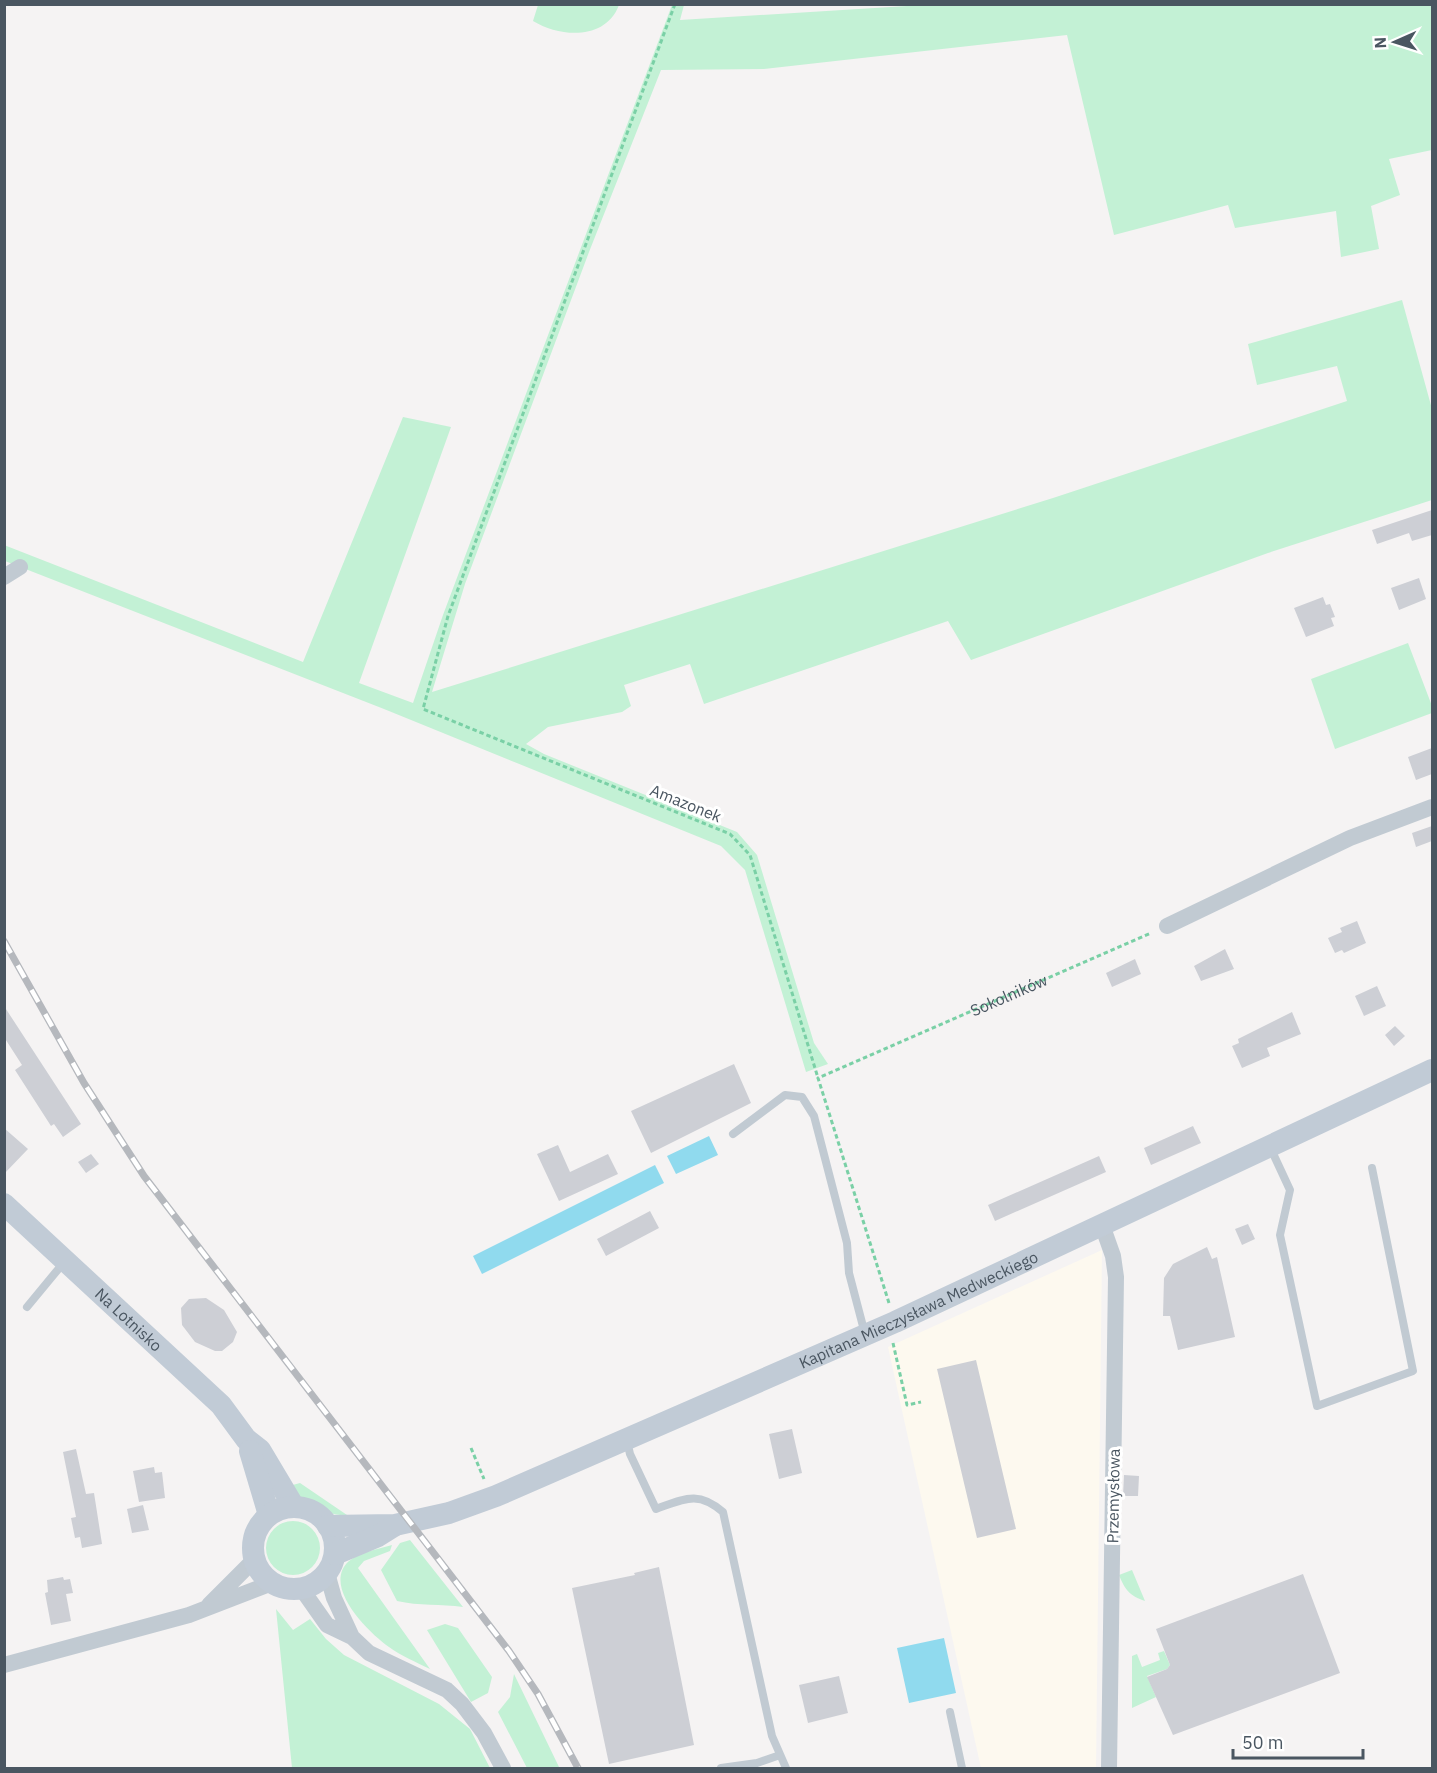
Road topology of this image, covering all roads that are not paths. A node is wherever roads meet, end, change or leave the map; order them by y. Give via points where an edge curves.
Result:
1 (4, 561) edge
2 (4, 577) edge
3 (1432, 807) edge
4 (1167, 926) road end
5 (1432, 1070) edge
6 (734, 1134) dead end
7 (1270, 1146) junction
8 (1372, 1168) dead end
9 (4, 1204) edge
10 (1102, 1225) junction
11 (66, 1260) junction
12 (27, 1307) dead end
13 (865, 1335) junction
14 (626, 1437) junction
15 (246, 1439) junction
16 (294, 1507) junction
17 (268, 1515) junction
18 (395, 1525) junction
19 (328, 1526) junction
20 (254, 1560) junction
21 (331, 1563) junction
22 (272, 1583) junction
23 (301, 1588) junction
24 (208, 1606) junction
25 (352, 1637) junction
26 (4, 1665) edge
27 (950, 1712) dead end
28 (780, 1755) junction
29 (502, 1768) edge
30 (721, 1768) edge
31 (786, 1768) edge
32 (962, 1768) edge
33 (1109, 1768) edge

1 - 2 street via 20,567
3 - 4 street via 1350,838
5 - 7 main road, Kapitana Mieczysława Medweckiego
6 - 13 lane via 785,1095 802,1097 814,1116 847,1243 849,1272
7 - 8 lane via 1290,1190 1280,1235 1317,1406 1413,1371
7 - 10 main road, Kapitana Mieczysława Medweckiego
9 - 11 main road, Na Lotnisko
10 - 13 main road, Kapitana Mieczysława Medweckiego via 893,1330
10 - 33 street, Przemysłowa via 1116,1277
11 - 12 lane
11 - 15 main road, Na Lotnisko via 221,1406
13 - 14 main road, Kapitana Mieczysława Medweckiego
14 - 18 main road, Kapitana Mieczysława Medweckiego via 496,1496 449,1513
14 - 28 lane via 656,1509 696,1497 711,1501 723,1512 772,1736
15 - 16 main road, Na Lotnisko via 260,1450
15 - 17 main road, Na Lotnisko
16 - 17 main road
16 - 19 main road via 307,1509
17 - 20 main road via 255,1535
18 - 19 main road, Kapitana Mieczysława Medweckiego
18 - 21 main road, Kapitana Mieczysława Medweckiego
19 - 21 main road via 335,1544
20 - 22 main road
20 - 24 street
21 - 23 main road via 314,1585
21 - 25 street via 334,1598
22 - 23 main road via 292,1590
22 - 24 street
23 - 25 street via 327,1625
24 - 26 street via 138,1630
25 - 29 street via 369,1653 447,1690 484,1733
27 - 32 lane
28 - 30 lane
28 - 31 lane

